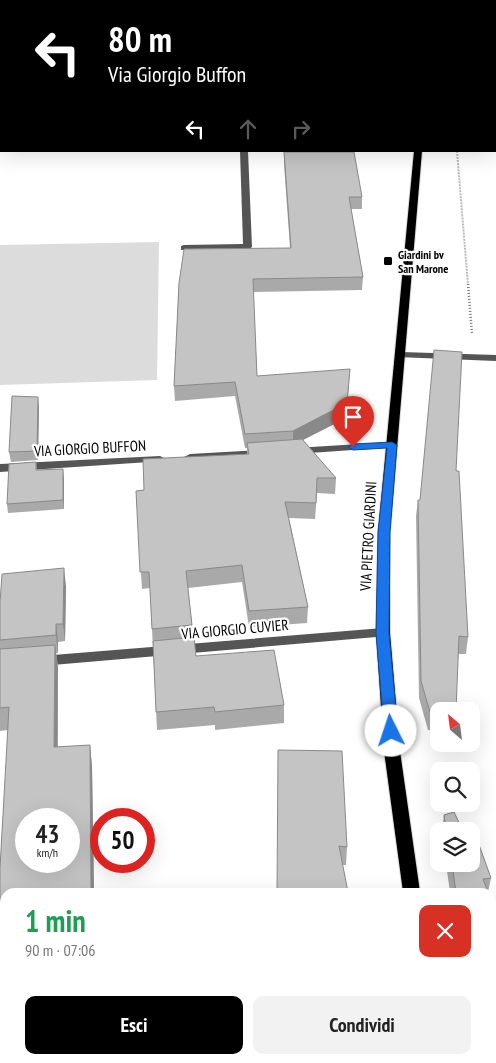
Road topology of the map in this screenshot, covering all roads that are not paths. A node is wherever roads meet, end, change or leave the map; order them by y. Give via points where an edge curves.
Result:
1 (244, 152) edge
2 (418, 152) edge
3 (184, 248) edge
4 (401, 354) junction
5 (496, 358) edge
6 (392, 445) junction
7 (0, 468) edge
8 (383, 633) junction
9 (30, 662) edge
10 (410, 888) edge

1 - 3 street via 248,247
2 - 4 main road, VIA PIETRO GIARDINI
4 - 5 street
4 - 6 main road, VIA PIETRO GIARDINI
6 - 7 street, VIA GIORGIO BUFFON
6 - 8 main road, VIA PIETRO GIARDINI via 384,532
8 - 9 street, VIA GIORGIO CUVIER
8 - 10 main road, VIA PIETRO GIARDINI via 392,751

